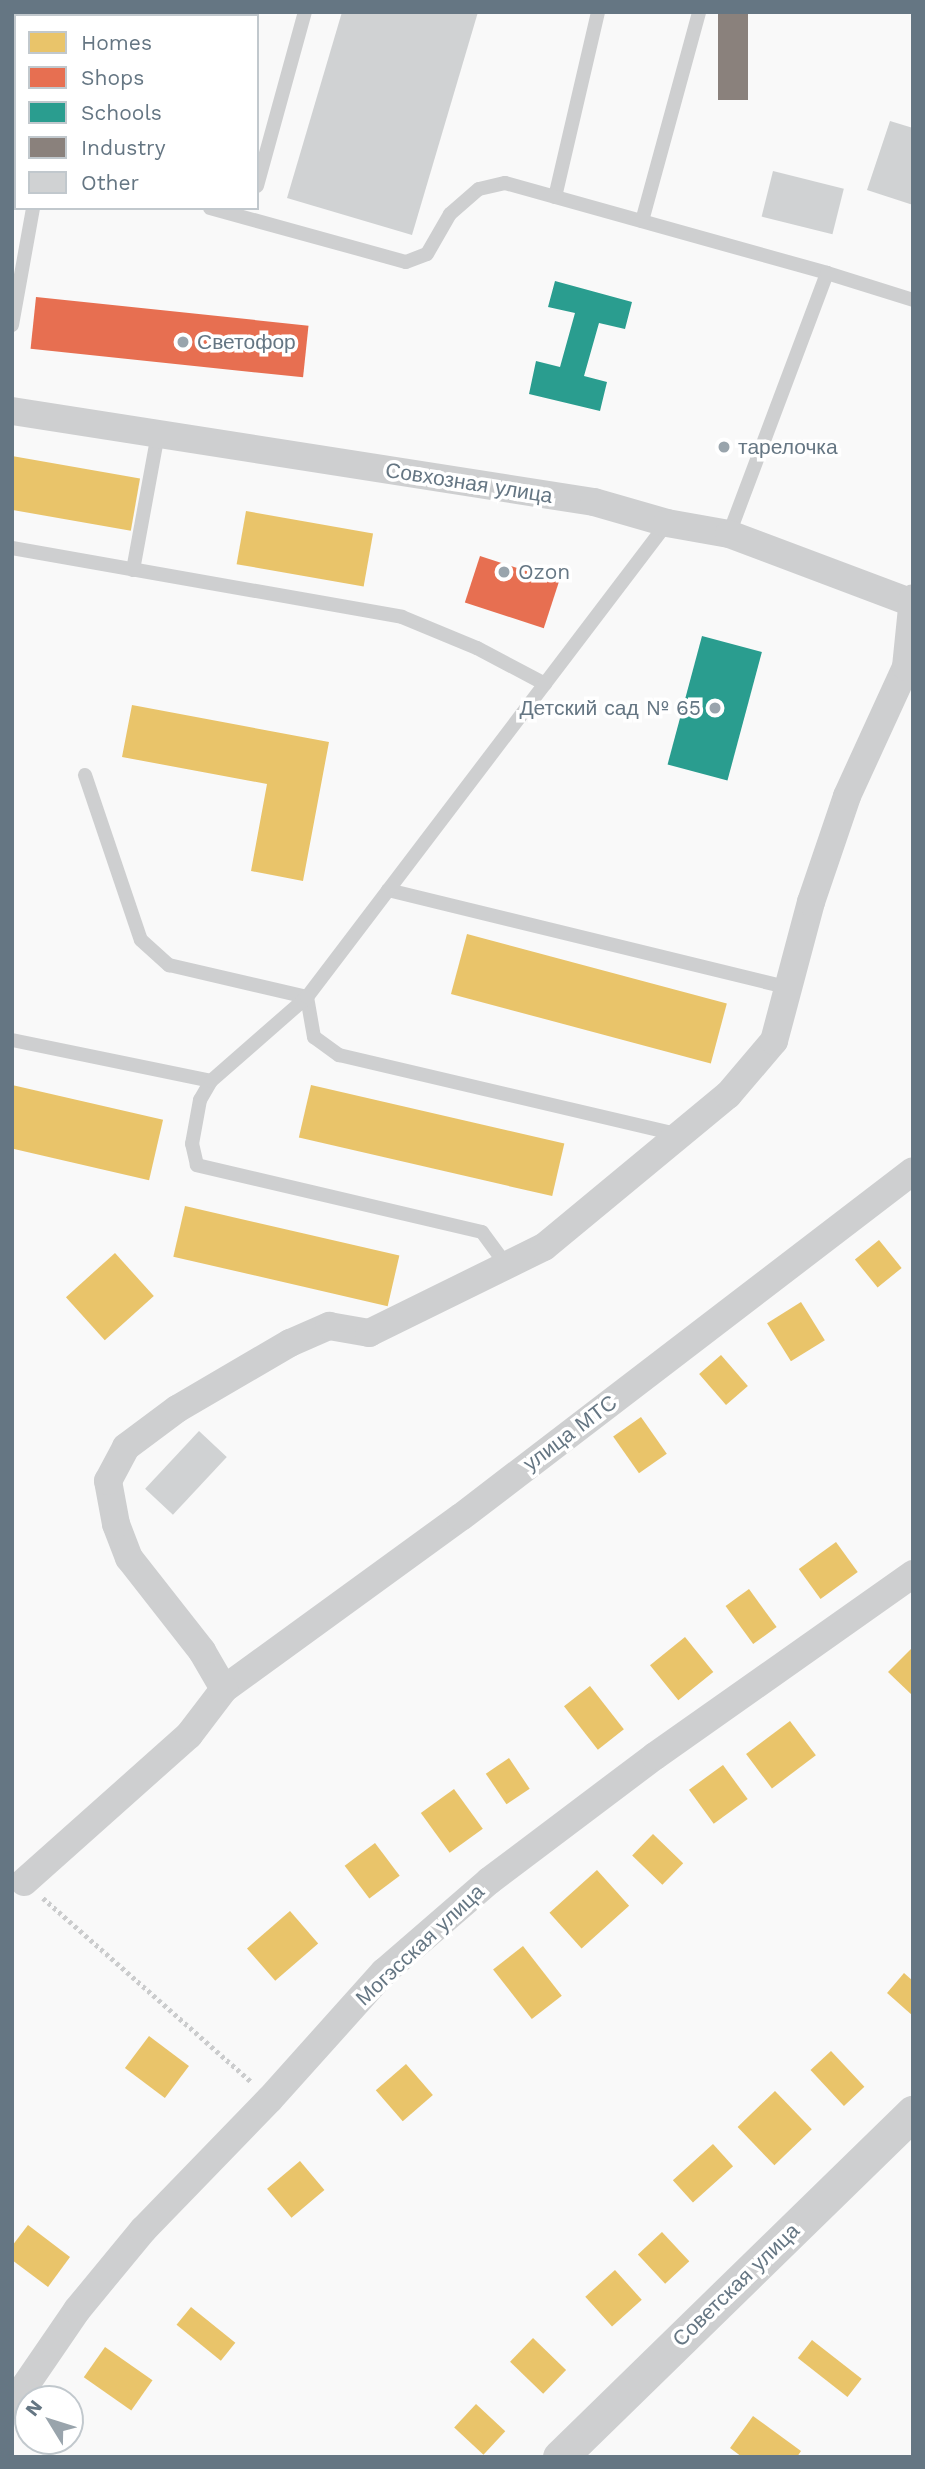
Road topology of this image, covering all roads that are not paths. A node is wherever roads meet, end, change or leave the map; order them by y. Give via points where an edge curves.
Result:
1 (305, 12) edge
2 (598, 12) edge
3 (699, 12) edge
4 (259, 179) edge
5 (555, 197) junction
6 (33, 210) edge
7 (223, 210) edge
8 (250, 214) edge
9 (642, 221) junction
10 (827, 273) junction
11 (913, 300) edge
12 (12, 325) edge
13 (12, 411) edge
14 (158, 434) junction
15 (667, 523) junction
16 (729, 534) junction
17 (12, 548) edge
18 (133, 570) junction
19 (912, 601) edge
20 (545, 684) junction
21 (85, 775) dead end
22 (388, 890) junction
23 (791, 988) junction
24 (307, 997) junction
25 (12, 1040) edge
26 (211, 1081) junction
27 (682, 1135) junction
28 (913, 1171) edge
29 (507, 1266) junction
30 (913, 1574) edge
31 (224, 1689) junction
32 (24, 1882) road end
33 (908, 2126) edge
34 (12, 2405) edge
35 (560, 2457) edge

1 - 4 lane
2 - 5 lane
3 - 9 lane
5 - 8 lane via 505,183 479,189 450,214 427,254 406,262
5 - 9 lane
6 - 12 lane
7 - 8 lane
9 - 10 lane
10 - 11 lane
10 - 16 lane
13 - 14 street, Совхозная улица
14 - 15 street, Совхозная улица via 594,502
14 - 18 lane
15 - 16 street, Совхозная улица
15 - 20 lane
16 - 19 street, Совхозная улица
17 - 18 lane
18 - 20 lane via 402,617 477,648
19 - 23 street via 906,667 847,796 811,902
20 - 22 lane
21 - 24 lane via 141,940 169,965
22 - 23 lane
22 - 24 lane
23 - 27 street via 774,1041 728,1095
24 - 26 lane
24 - 27 lane via 314,1037 339,1055
25 - 26 lane
26 - 29 lane via 200,1100 191,1144 197,1165 482,1232
27 - 29 street via 544,1247
28 - 31 street, улица МТС via 461,1517
29 - 31 street via 369,1333 329,1326 290,1343 177,1409 126,1447 108,1481 116,1524 129,1558 202,1651
30 - 34 street, Могэсская улица via 655,1756 489,1881 384,1972 135,2240 77,2310
31 - 32 street, улица МТС via 189,1735
33 - 35 street, Советская улица

